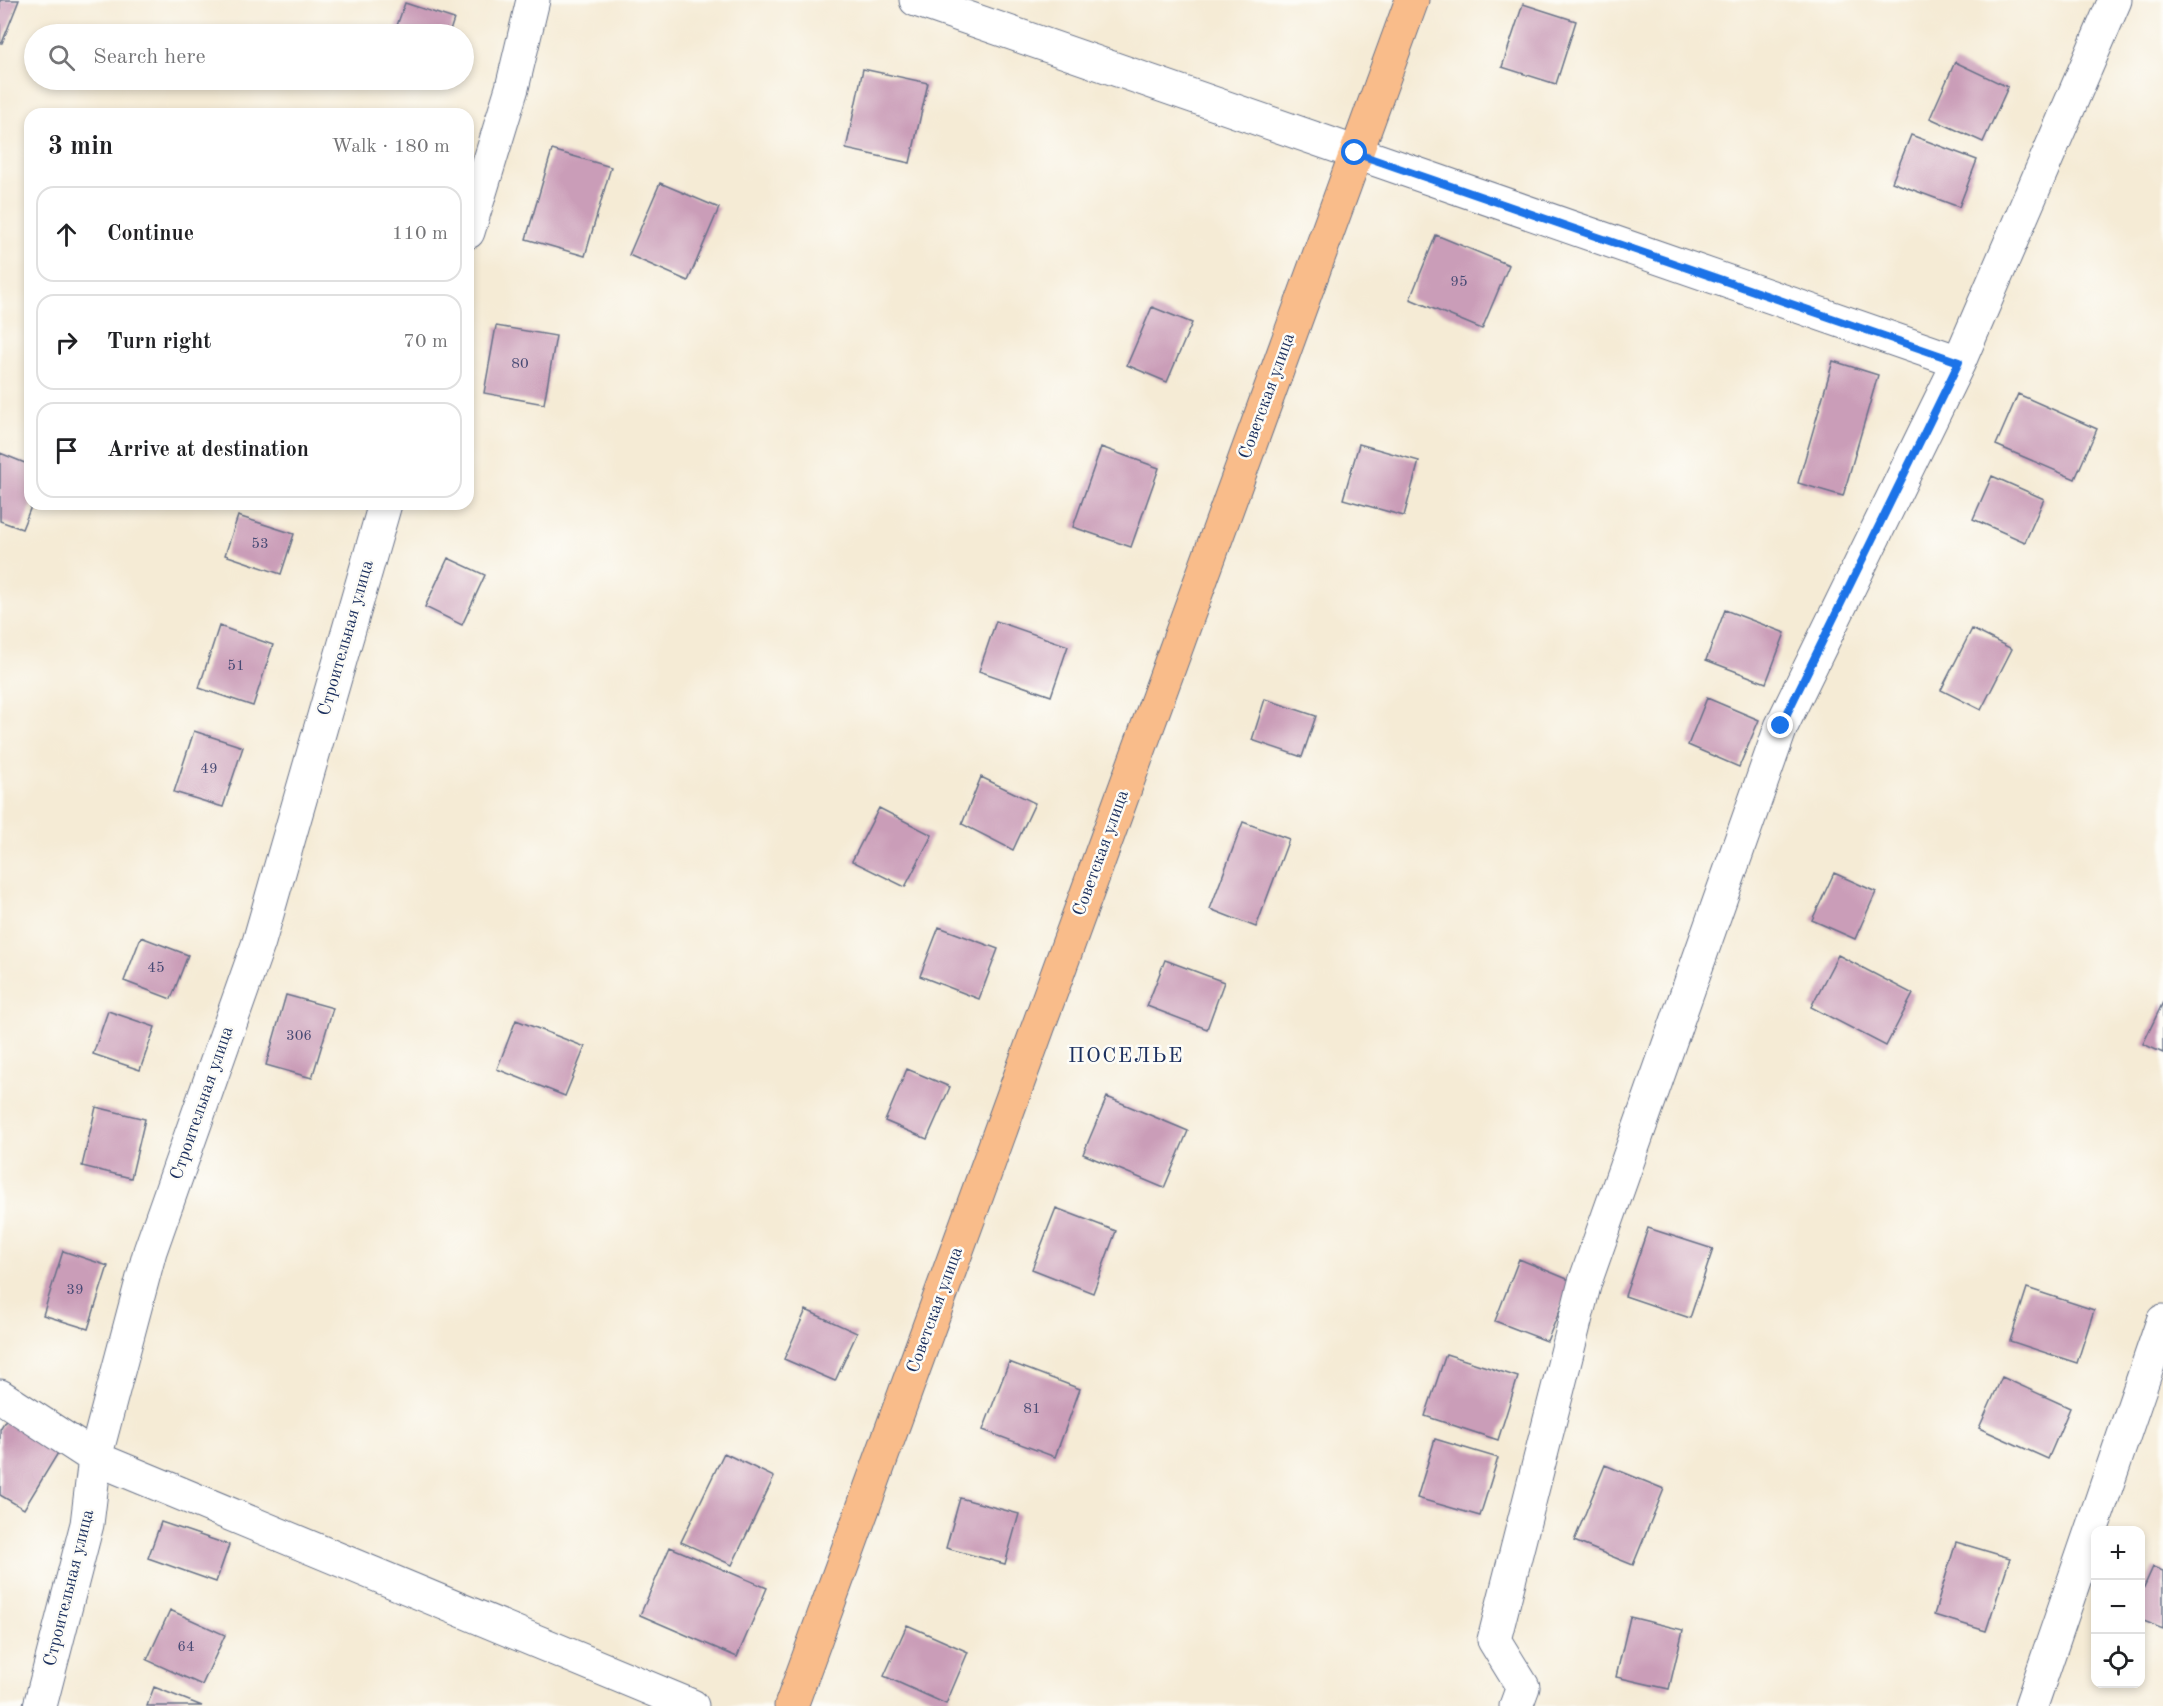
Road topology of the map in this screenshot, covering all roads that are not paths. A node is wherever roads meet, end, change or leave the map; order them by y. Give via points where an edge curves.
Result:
1 (533, 0) edge
2 (915, 0) edge
3 (1412, 0) edge
4 (2115, 0) edge
5 (1355, 153) junction
6 (474, 212) edge
7 (1959, 362) junction
8 (383, 510) edge
9 (2163, 1321) edge
10 (0, 1396) edge
11 (95, 1458) junction
12 (40, 1706) edge
13 (692, 1706) edge
14 (791, 1706) edge
15 (1516, 1706) edge
16 (2031, 1706) edge

1 - 6 street via 512,88
2 - 5 street
3 - 5 main road, Советская улица
4 - 7 street
5 - 7 street
5 - 14 main road, Советская улица
7 - 15 street via 1781,726 1585,1282 1494,1640 1522,1687
8 - 11 street, Строительная улица via 259,942 150,1251
9 - 16 street
10 - 11 street
11 - 12 street, Строительная улица via 87,1524
11 - 13 street

